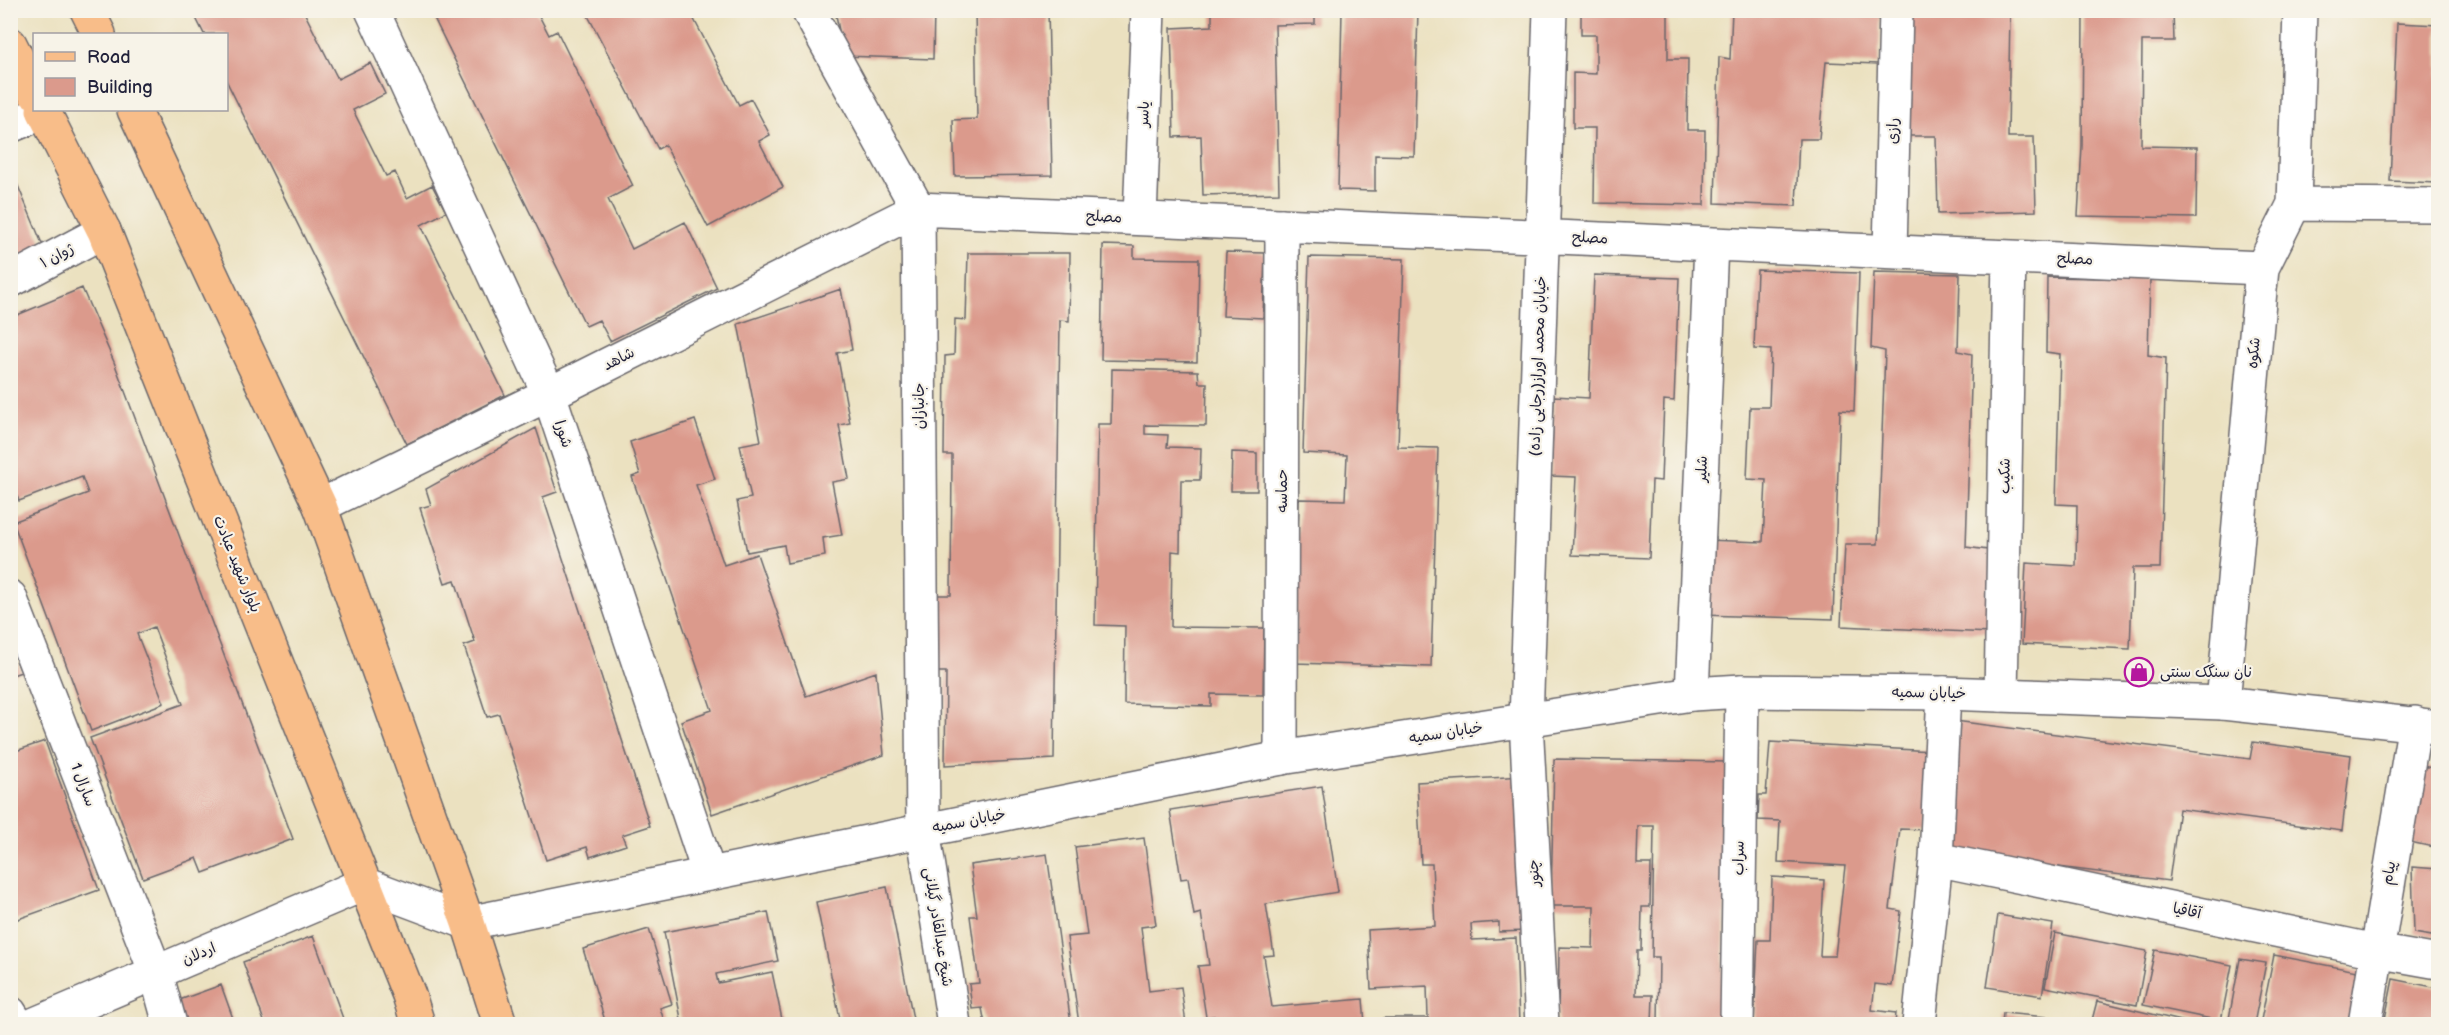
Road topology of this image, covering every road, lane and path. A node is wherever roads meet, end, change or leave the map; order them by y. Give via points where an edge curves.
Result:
1 (87, 10) edge
2 (372, 10) edge
3 (808, 10) edge
4 (1148, 10) edge
5 (1550, 10) edge
6 (1896, 10) edge
7 (2300, 10) edge
8 (98, 33) edge
9 (10, 44) edge
10 (33, 89) edge
11 (33, 110) edge
12 (44, 111) edge
13 (134, 111) edge
14 (10, 126) edge
15 (2294, 204) junction
16 (2439, 205) edge
17 (918, 209) junction
18 (1140, 219) junction
19 (1282, 225) junction
20 (105, 231) junction
21 (1542, 236) junction
22 (1711, 244) junction
23 (1890, 251) junction
24 (2009, 256) junction
25 (2262, 268) junction
26 (10, 281) edge
27 (549, 394) junction
28 (320, 506) junction
29 (10, 597) edge
30 (1742, 692) junction
31 (1944, 693) junction
32 (1692, 694) junction
33 (2001, 695) junction
34 (2223, 703) junction
35 (1526, 720) junction
36 (2427, 725) edge
37 (1281, 758) junction
38 (923, 830) junction
39 (1936, 859) junction
40 (710, 874) junction
41 (364, 884) junction
42 (468, 923) junction
43 (2376, 951) junction
44 (2439, 962) edge
45 (156, 973) junction
46 (10, 1013) edge
47 (17, 1024) edge
48 (34, 1024) edge
49 (170, 1024) edge
50 (418, 1024) edge
51 (500, 1024) edge
52 (954, 1024) edge
53 (1542, 1024) edge
54 (1737, 1024) edge
55 (1919, 1024) edge
56 (2365, 1024) edge

1 - 8 main road
2 - 27 street, شورا
3 - 17 street, جانبازان
4 - 18 street, یاسر
5 - 21 street, خیابان محمد اوراز(رجایی زاده)
6 - 23 street, رازی
7 - 15 street, شکوه
9 - 10 main road, بلوار شهید عبادت
11 - 14 street
12 - 20 main road, بلوار شهید عبادت
13 - 28 main road
15 - 16 street
15 - 25 street, شکوه
17 - 18 street, مصلح
17 - 27 street, شاهد
17 - 38 street, جانبازان
18 - 19 street, مصلح
19 - 21 street, مصلح
19 - 37 street, حماسه
20 - 26 street, ژوان ۱
20 - 41 main road, بلوار شهید عبادت
21 - 22 street, مصلح
21 - 35 street, خیابان محمد اوراز(رجایی زاده)
22 - 23 street, مصلح
22 - 32 street, شلیر
23 - 24 street, مصلح
24 - 25 street, مصلح
24 - 33 street, شکیب
25 - 34 street, شکوه
27 - 28 street, شاهد
27 - 40 street, شورا
28 - 42 main road
29 - 45 street, سارال 1
30 - 31 street, خیابان سمیه
30 - 32 street, خیابان سمیه
30 - 54 street, سراب
31 - 33 street, خیابان سمیه
31 - 39 street
32 - 35 street, خیابان سمیه
33 - 34 street, خیابان سمیه
34 - 36 street, خیابان سمیه
35 - 37 street, خیابان سمیه
35 - 53 street, چنور
36 - 43 street, پیام
37 - 38 street, خیابان سمیه
38 - 40 street, خیابان سمیه
38 - 52 street, شیخ عبدالقادر گیلانی
39 - 43 street, آقاقیا
39 - 55 street
40 - 42 street, خیابان سمیه
41 - 42 street
41 - 45 street, اردلان
41 - 50 main road, بلوار شهید عبادت
42 - 51 main road
43 - 44 street, آقاقیا
43 - 56 street, پیام
45 - 48 street, اردلان
45 - 49 street, سارال 1
46 - 47 street

